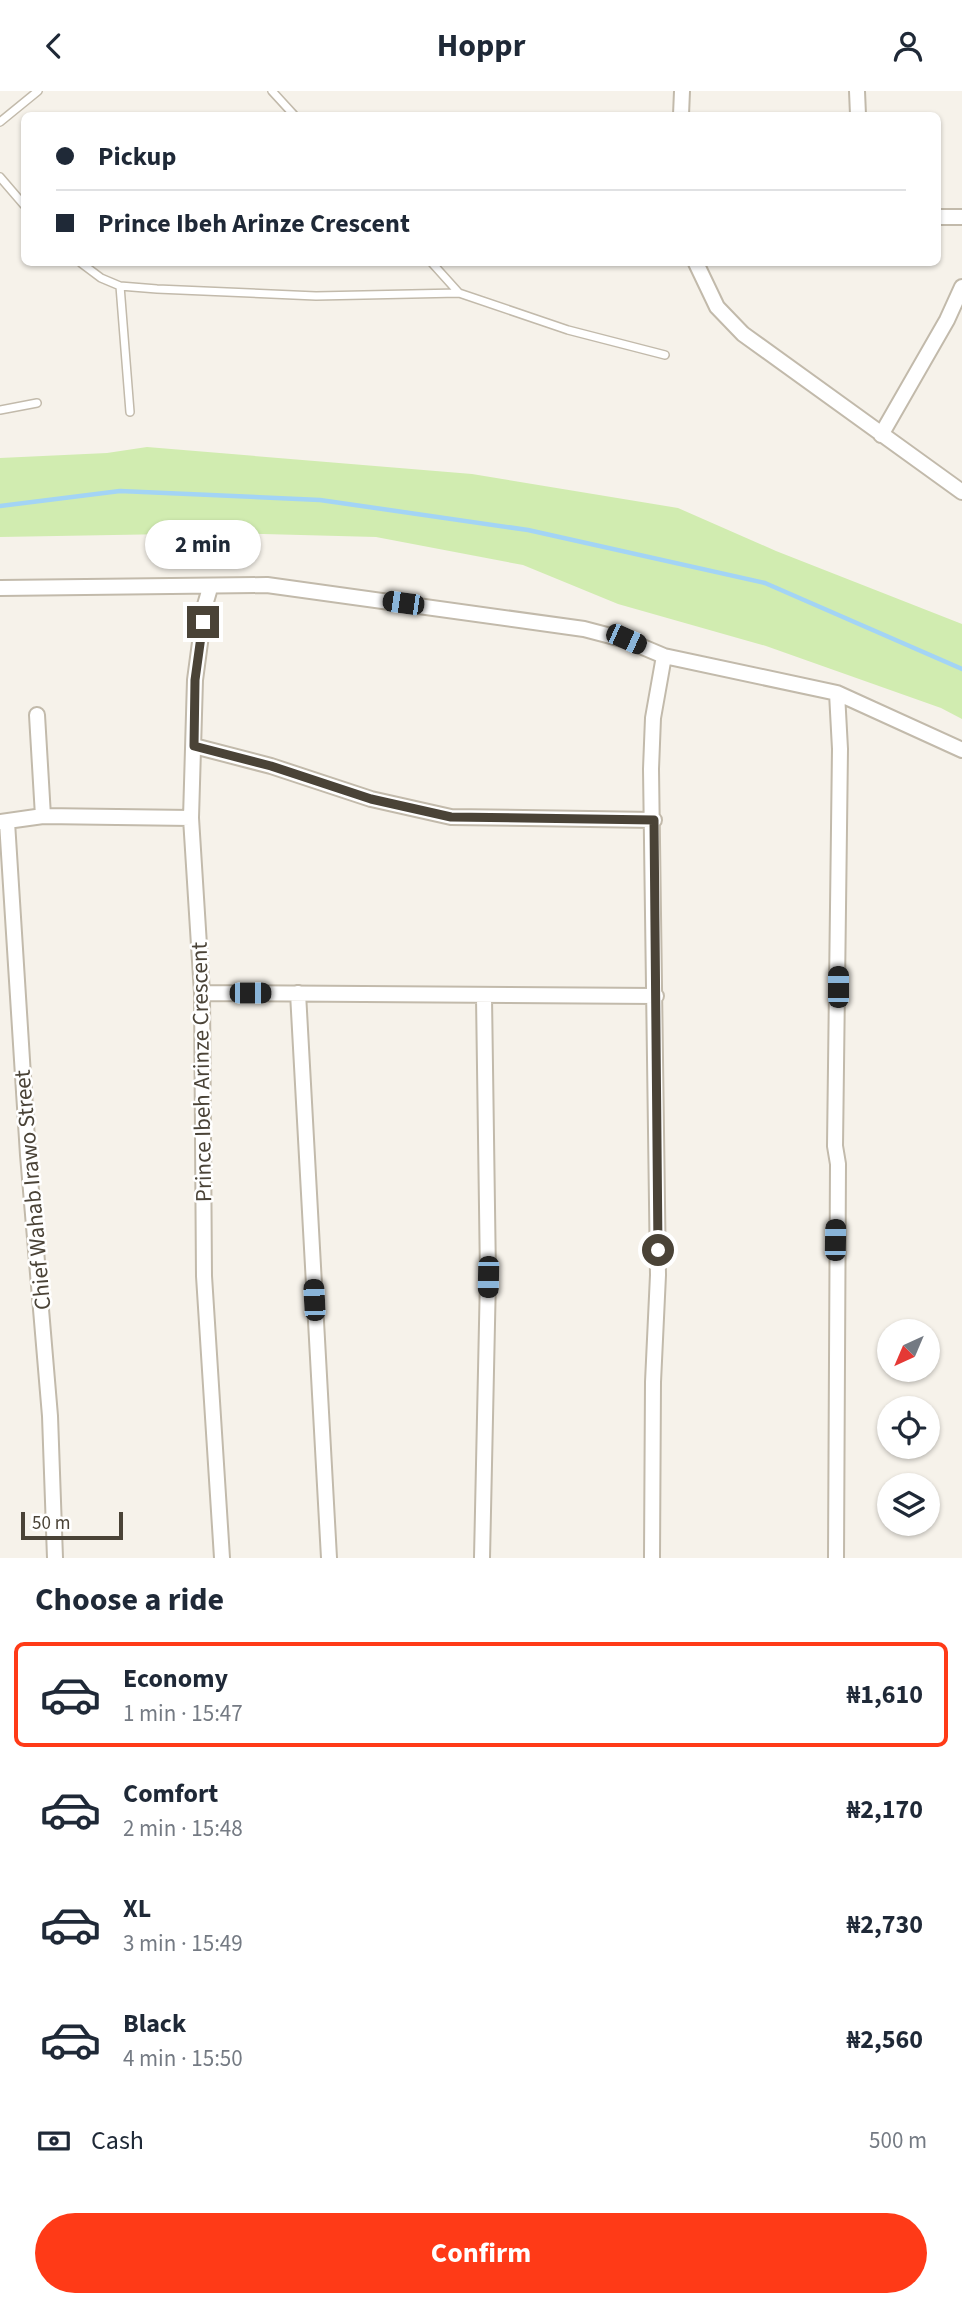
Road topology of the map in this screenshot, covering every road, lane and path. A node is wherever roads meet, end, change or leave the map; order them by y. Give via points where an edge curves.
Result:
1 (38, 91) edge
2 (272, 91) edge
3 (681, 91) edge
4 (858, 91) edge
5 (291, 112) edge
6 (681, 112) edge
7 (858, 112) edge
8 (0, 122) edge
9 (0, 177) edge
10 (21, 202) edge
11 (941, 217) edge
12 (962, 217) edge
13 (85, 266) edge
14 (435, 266) edge
15 (697, 266) edge
16 (120, 286) junction
17 (962, 287) edge
18 (459, 293) junction
19 (665, 355) dead end
20 (37, 403) dead end
21 (0, 410) edge
22 (130, 412) dead end
23 (881, 435) junction
24 (962, 492) edge
25 (0, 588) edge
26 (210, 588) junction
27 (664, 656) junction
28 (837, 693) junction
29 (37, 715) dead end
30 (194, 746) junction
31 (962, 750) edge
32 (43, 816) junction
33 (191, 818) junction
34 (654, 820) junction
35 (4, 822) edge
36 (202, 993) junction
37 (298, 993) junction
38 (656, 996) junction
39 (484, 997) junction
40 (55, 1558) edge
41 (222, 1558) edge
42 (329, 1558) edge
43 (482, 1558) edge
44 (652, 1558) edge
45 (836, 1558) edge

1 - 8 lane
2 - 5 lane
3 - 6 street
4 - 7 street
9 - 10 lane
11 - 12 street
13 - 16 lane
14 - 18 lane
15 - 23 street via 717,307 743,334
16 - 18 lane via 316,296
16 - 22 lane
17 - 23 street
18 - 19 lane via 568,330
20 - 21 lane
23 - 24 street
25 - 26 street
26 - 27 street via 267,585 584,629 626,639
26 - 30 street, Prince Ibeh Arinze Crescent via 195,680
27 - 28 street
27 - 34 street via 653,718
28 - 31 street
28 - 45 street
29 - 32 street
30 - 33 street, Prince Ibeh Arinze Crescent
30 - 34 street via 371,799 451,817
32 - 33 street
32 - 35 street
33 - 36 street, Prince Ibeh Arinze Crescent
34 - 38 street
35 - 40 street, Chief Wahab Irawo Street via 50,1416
36 - 37 street
36 - 41 street, Prince Ibeh Arinze Crescent via 204,1276
37 - 39 street
37 - 42 street
38 - 39 street
38 - 44 street via 658,1275
39 - 43 street via 488,1277

